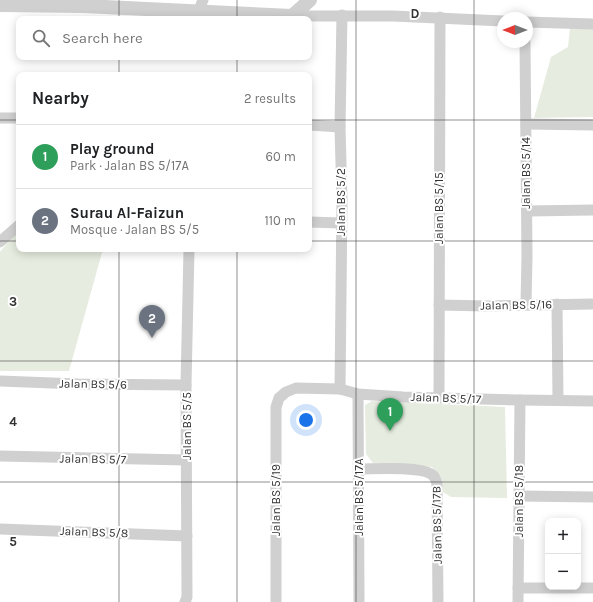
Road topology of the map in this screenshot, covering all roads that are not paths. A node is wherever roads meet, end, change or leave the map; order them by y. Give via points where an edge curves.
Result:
1 (310, 0) edge
2 (85, 3) edge
3 (0, 5) edge
4 (201, 6) edge
5 (342, 15) junction
6 (292, 16) junction
7 (440, 17) junction
8 (497, 21) edge
9 (533, 22) edge
10 (593, 24) edge
11 (525, 48) edge
12 (0, 118) edge
13 (16, 118) edge
14 (526, 124) junction
15 (593, 125) edge
16 (312, 126) edge
17 (340, 127) junction
18 (593, 210) edge
19 (527, 211) junction
20 (312, 222) edge
21 (341, 223) junction
22 (16, 228) edge
23 (0, 242) edge
24 (189, 252) edge
25 (526, 304) junction
26 (558, 304) junction
27 (593, 304) edge
28 (439, 305) junction
29 (0, 381) edge
30 (186, 385) junction
31 (340, 389) junction
32 (358, 394) junction
33 (279, 398) joint
34 (439, 398) junction
35 (520, 400) junction
36 (558, 400) junction
37 (593, 400) edge
38 (0, 456) edge
39 (186, 460) junction
40 (359, 469) junction
41 (519, 496) junction
42 (593, 497) edge
43 (0, 529) edge
44 (187, 536) junction
45 (518, 588) junction
46 (593, 588) edge
47 (359, 600) dead end
48 (185, 602) edge
49 (276, 602) edge
50 (438, 602) edge
51 (518, 602) edge

1 - 6 street
2 - 3 street
2 - 4 street
4 - 6 street
5 - 6 street
5 - 7 street
5 - 17 street, Jalan BS 5/2
7 - 8 street
7 - 28 street, Jalan BS 5/15
9 - 10 street
11 - 14 street, Jalan BS 5/14
12 - 13 street
14 - 15 street
14 - 19 street, Jalan BS 5/14
16 - 17 street
17 - 21 street, Jalan BS 5/2
18 - 19 street
19 - 25 street, Jalan BS 5/14
20 - 21 street
21 - 31 street, Jalan BS 5/2
22 - 23 street
24 - 30 street, Jalan BS 5/5
25 - 26 street, Jalan BS 5/16
25 - 28 street, Jalan BS 5/16
26 - 27 street, Jalan BS 5/16
26 - 36 street
28 - 34 street, Jalan BS 5/15
29 - 30 street, Jalan BS 5/6
30 - 39 street, Jalan BS 5/5
31 - 32 street, Jalan BS 5/17
31 - 33 street, Jalan BS 5/17 via 296,388
32 - 34 street, Jalan BS 5/17
32 - 40 street, Jalan BS 5/17A
33 - 49 street, Jalan BS 5/19 via 276,407
34 - 35 street, Jalan BS 5/17
35 - 36 street, Jalan BS 5/17
35 - 41 street, Jalan BS 5/18
36 - 37 street, Jalan BS 5/17
38 - 39 street, Jalan BS 5/7
39 - 44 street, Jalan BS 5/5
40 - 47 street, Jalan BS 5/17A
40 - 50 street, Jalan BS 5/17B via 419,471 431,474 436,480
41 - 42 street
41 - 45 street, Jalan BS 5/18
43 - 44 street, Jalan BS 5/8
44 - 48 street, Jalan BS 5/5
45 - 46 street
45 - 51 street, Jalan BS 5/18

